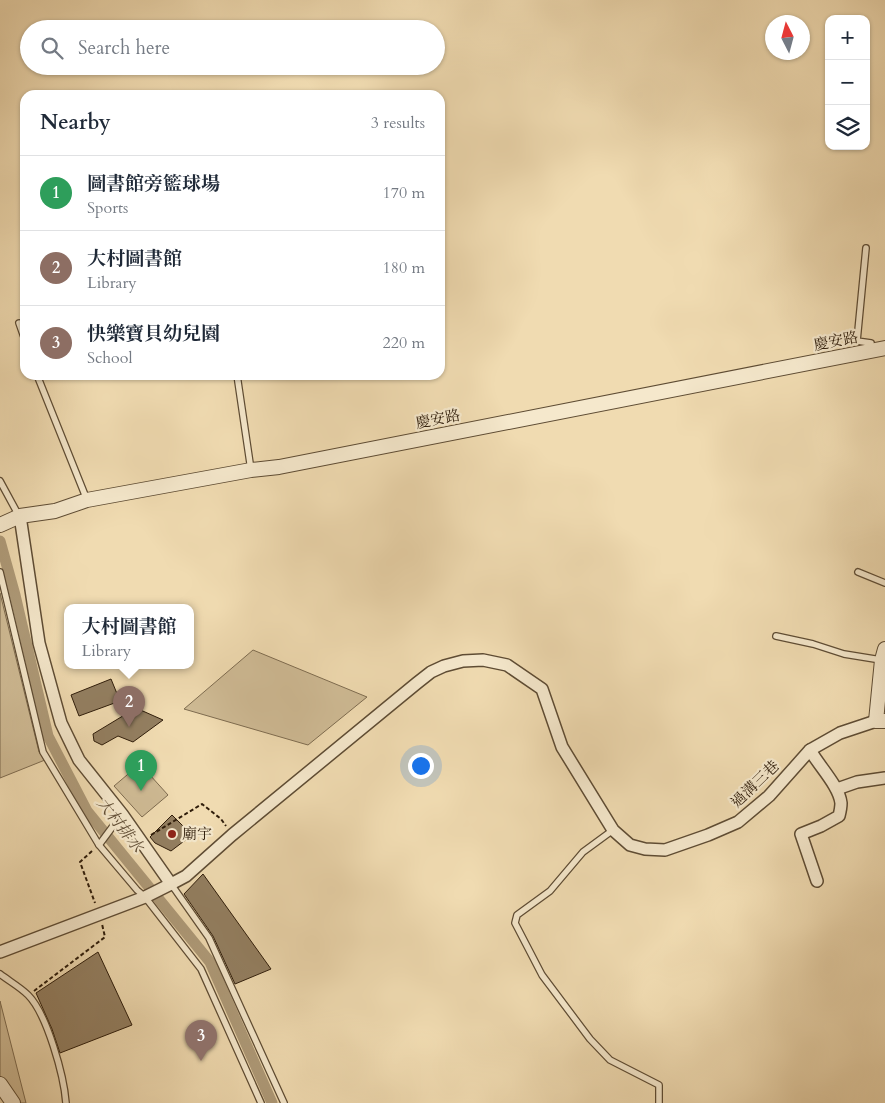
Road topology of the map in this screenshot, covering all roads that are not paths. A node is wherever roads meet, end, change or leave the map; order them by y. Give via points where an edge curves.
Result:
1 (866, 248) dead end
2 (19, 323) dead end
3 (20, 326) edge
4 (885, 348) edge
5 (868, 351) junction
6 (38, 380) edge
7 (238, 380) edge
8 (251, 470) junction
9 (0, 481) edge
10 (87, 500) junction
11 (10, 521) edge
12 (0, 572) edge
13 (858, 572) dead end
14 (885, 583) edge
15 (776, 636) dead end
16 (884, 655) edge
17 (880, 721) edge
18 (810, 750) junction
19 (885, 778) edge
20 (837, 789) junction
21 (122, 814) junction
22 (613, 830) junction
23 (100, 845) junction
24 (817, 882) dead end
25 (171, 884) junction
26 (145, 897) junction
27 (0, 952) edge
28 (0, 974) edge
29 (0, 1084) edge
30 (13, 1103) edge
31 (66, 1103) edge
32 (261, 1103) edge
33 (284, 1103) edge
34 (659, 1103) edge

1 - 5 lane via 857,341 871,343
2 - 3 lane
4 - 5 street, 慶安路
5 - 8 street, 慶安路
6 - 10 lane
7 - 8 lane
8 - 10 street, 慶安路
9 - 11 lane
10 - 11 street, 慶安路
11 - 21 street via 61,723 79,760
12 - 23 lane via 43,752
13 - 14 lane
15 - 16 lane via 844,654
16 - 17 street
17 - 18 street, 過溝三巷 via 840,733
18 - 20 street
18 - 22 street, 過溝三巷 via 769,796 738,822 708,835 665,850 645,849 630,845
19 - 20 street
20 - 24 street via 841,804 839,816 801,834
21 - 23 lane
21 - 25 street
22 - 25 street, 過溝三巷 via 562,747 542,689 506,665 483,660 463,661 431,672 186,876
22 - 34 lane via 583,852 550,891 517,915 515,923 542,975 590,1039 610,1060 659,1085
23 - 26 lane
25 - 26 street, 過溝三巷
25 - 33 lane via 209,938
26 - 27 street, 過溝三巷
26 - 32 lane via 201,969
28 - 31 lane via 29,996 46,1024 65,1084
29 - 30 street

